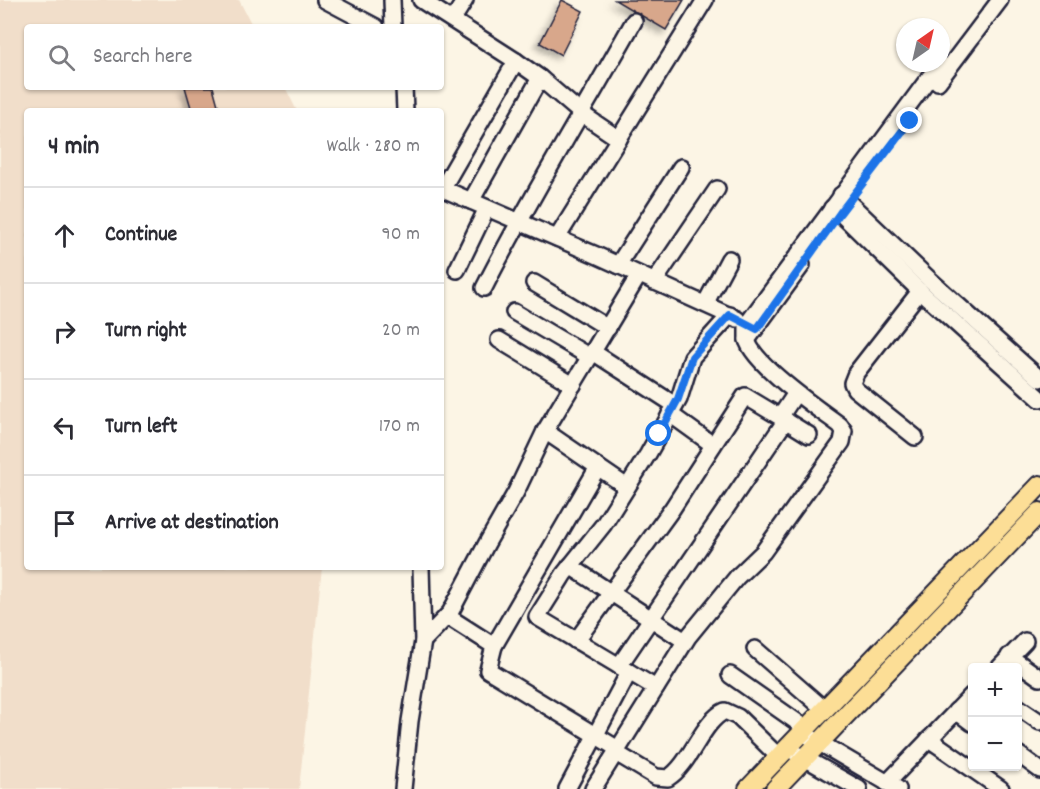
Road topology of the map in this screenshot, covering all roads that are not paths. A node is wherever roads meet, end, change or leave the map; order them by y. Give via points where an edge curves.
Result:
1 (325, 0) edge
2 (392, 0) edge
3 (421, 0) edge
4 (465, 0) edge
5 (705, 0) edge
6 (988, 0) edge
7 (1000, 0) edge
8 (453, 19) junction
9 (634, 21) dead end
10 (370, 24) edge
11 (393, 24) edge
12 (950, 49) edge
13 (516, 62) junction
14 (933, 72) edge
15 (540, 78) junction
16 (404, 90) edge
17 (405, 108) edge
18 (582, 114) junction
19 (619, 139) junction
20 (681, 166) dead end
21 (444, 184) edge
22 (717, 189) dead end
23 (444, 190) edge
24 (471, 201) junction
25 (840, 205) junction
26 (487, 208) junction
27 (517, 221) junction
28 (556, 238) junction
29 (729, 259) dead end
30 (618, 265) junction
31 (457, 270) dead end
32 (639, 275) junction
33 (654, 282) junction
34 (534, 283) dead end
35 (484, 288) dead end
36 (920, 291) junction
37 (705, 304) junction
38 (514, 312) dead end
39 (730, 315) junction
40 (608, 328) junction
41 (751, 331) junction
42 (499, 340) dead end
43 (591, 355) junction
44 (1040, 379) edge
45 (573, 385) junction
46 (796, 393) junction
47 (1040, 399) edge
48 (672, 410) junction
49 (783, 418) junction
50 (545, 431) junction
51 (809, 435) dead end
52 (915, 437) dead end
53 (713, 445) junction
54 (598, 467) junction
55 (1040, 485) edge
56 (627, 487) junction
57 (1040, 512) edge
58 (570, 566) junction
59 (421, 570) edge
60 (610, 591) junction
61 (447, 616) junction
62 (651, 619) junction
63 (423, 641) junction
64 (576, 641) junction
65 (685, 641) junction
66 (1025, 641) dead end
67 (494, 645) junction
68 (755, 649) dead end
69 (1004, 662) edge
70 (624, 669) junction
71 (730, 675) dead end
72 (1040, 678) edge
73 (656, 688) junction
74 (968, 699) edge
75 (825, 710) junction
76 (1022, 710) edge
77 (956, 711) junction
78 (968, 720) edge
79 (1040, 722) edge
80 (595, 735) junction
81 (809, 735) junction
82 (929, 739) junction
83 (617, 751) junction
84 (783, 753) junction
85 (1022, 757) edge
86 (804, 758) junction
87 (1040, 770) edge
88 (892, 786) edge
89 (403, 789) edge
90 (567, 789) edge
91 (593, 789) edge
92 (748, 789) edge
93 (775, 789) edge
94 (859, 789) edge
95 (1000, 789) edge

1 - 10 street
2 - 11 street
3 - 8 street
4 - 8 street
5 - 19 street
6 - 12 street
7 - 25 street
8 - 13 street
9 - 18 street
13 - 15 street
13 - 21 street
14 - 25 street
15 - 18 street
15 - 24 street
16 - 17 street
18 - 19 street
18 - 27 street
19 - 28 street
20 - 30 street
22 - 33 street
23 - 24 street
24 - 26 street
25 - 36 street
25 - 41 street
25 - 44 street
26 - 27 street
26 - 31 street
27 - 28 street
27 - 35 street
28 - 30 street
29 - 37 street
30 - 32 street
32 - 33 street
32 - 40 street
33 - 37 street
34 - 40 street
36 - 47 street
36 - 52 street via 852,383
37 - 39 street
38 - 43 street
39 - 41 street
39 - 48 street via 692,357
40 - 43 street
41 - 46 street via 763,361
42 - 45 street
43 - 45 street
43 - 48 street
45 - 50 street
46 - 49 street
46 - 65 street via 840,425 844,431 842,442 763,552 737,577
48 - 53 street
48 - 56 street
49 - 51 street
49 - 53 street via 746,396
49 - 62 street
50 - 54 street
50 - 61 street
53 - 60 street via 672,509
54 - 56 street
54 - 67 street
55 - 75 main road
56 - 58 street
57 - 81 main road
58 - 60 street
58 - 64 street via 537,617
59 - 63 street
60 - 62 street
60 - 64 street
61 - 63 street
61 - 67 street
62 - 65 street
62 - 70 street
63 - 89 street
64 - 70 street
65 - 73 street
66 - 69 street
67 - 80 street via 488,670
68 - 75 street
69 - 72 street
70 - 73 street
70 - 80 street
71 - 81 street
73 - 83 street
74 - 77 street
75 - 81 main road
76 - 79 street
77 - 78 street
77 - 82 street
80 - 83 street
80 - 90 street
81 - 84 main road
81 - 86 main road
81 - 88 street
82 - 88 street
82 - 95 street
83 - 84 street via 656,777 668,778 725,711
83 - 91 street
84 - 86 street
84 - 92 main road
85 - 87 street
86 - 93 main road
86 - 94 street

